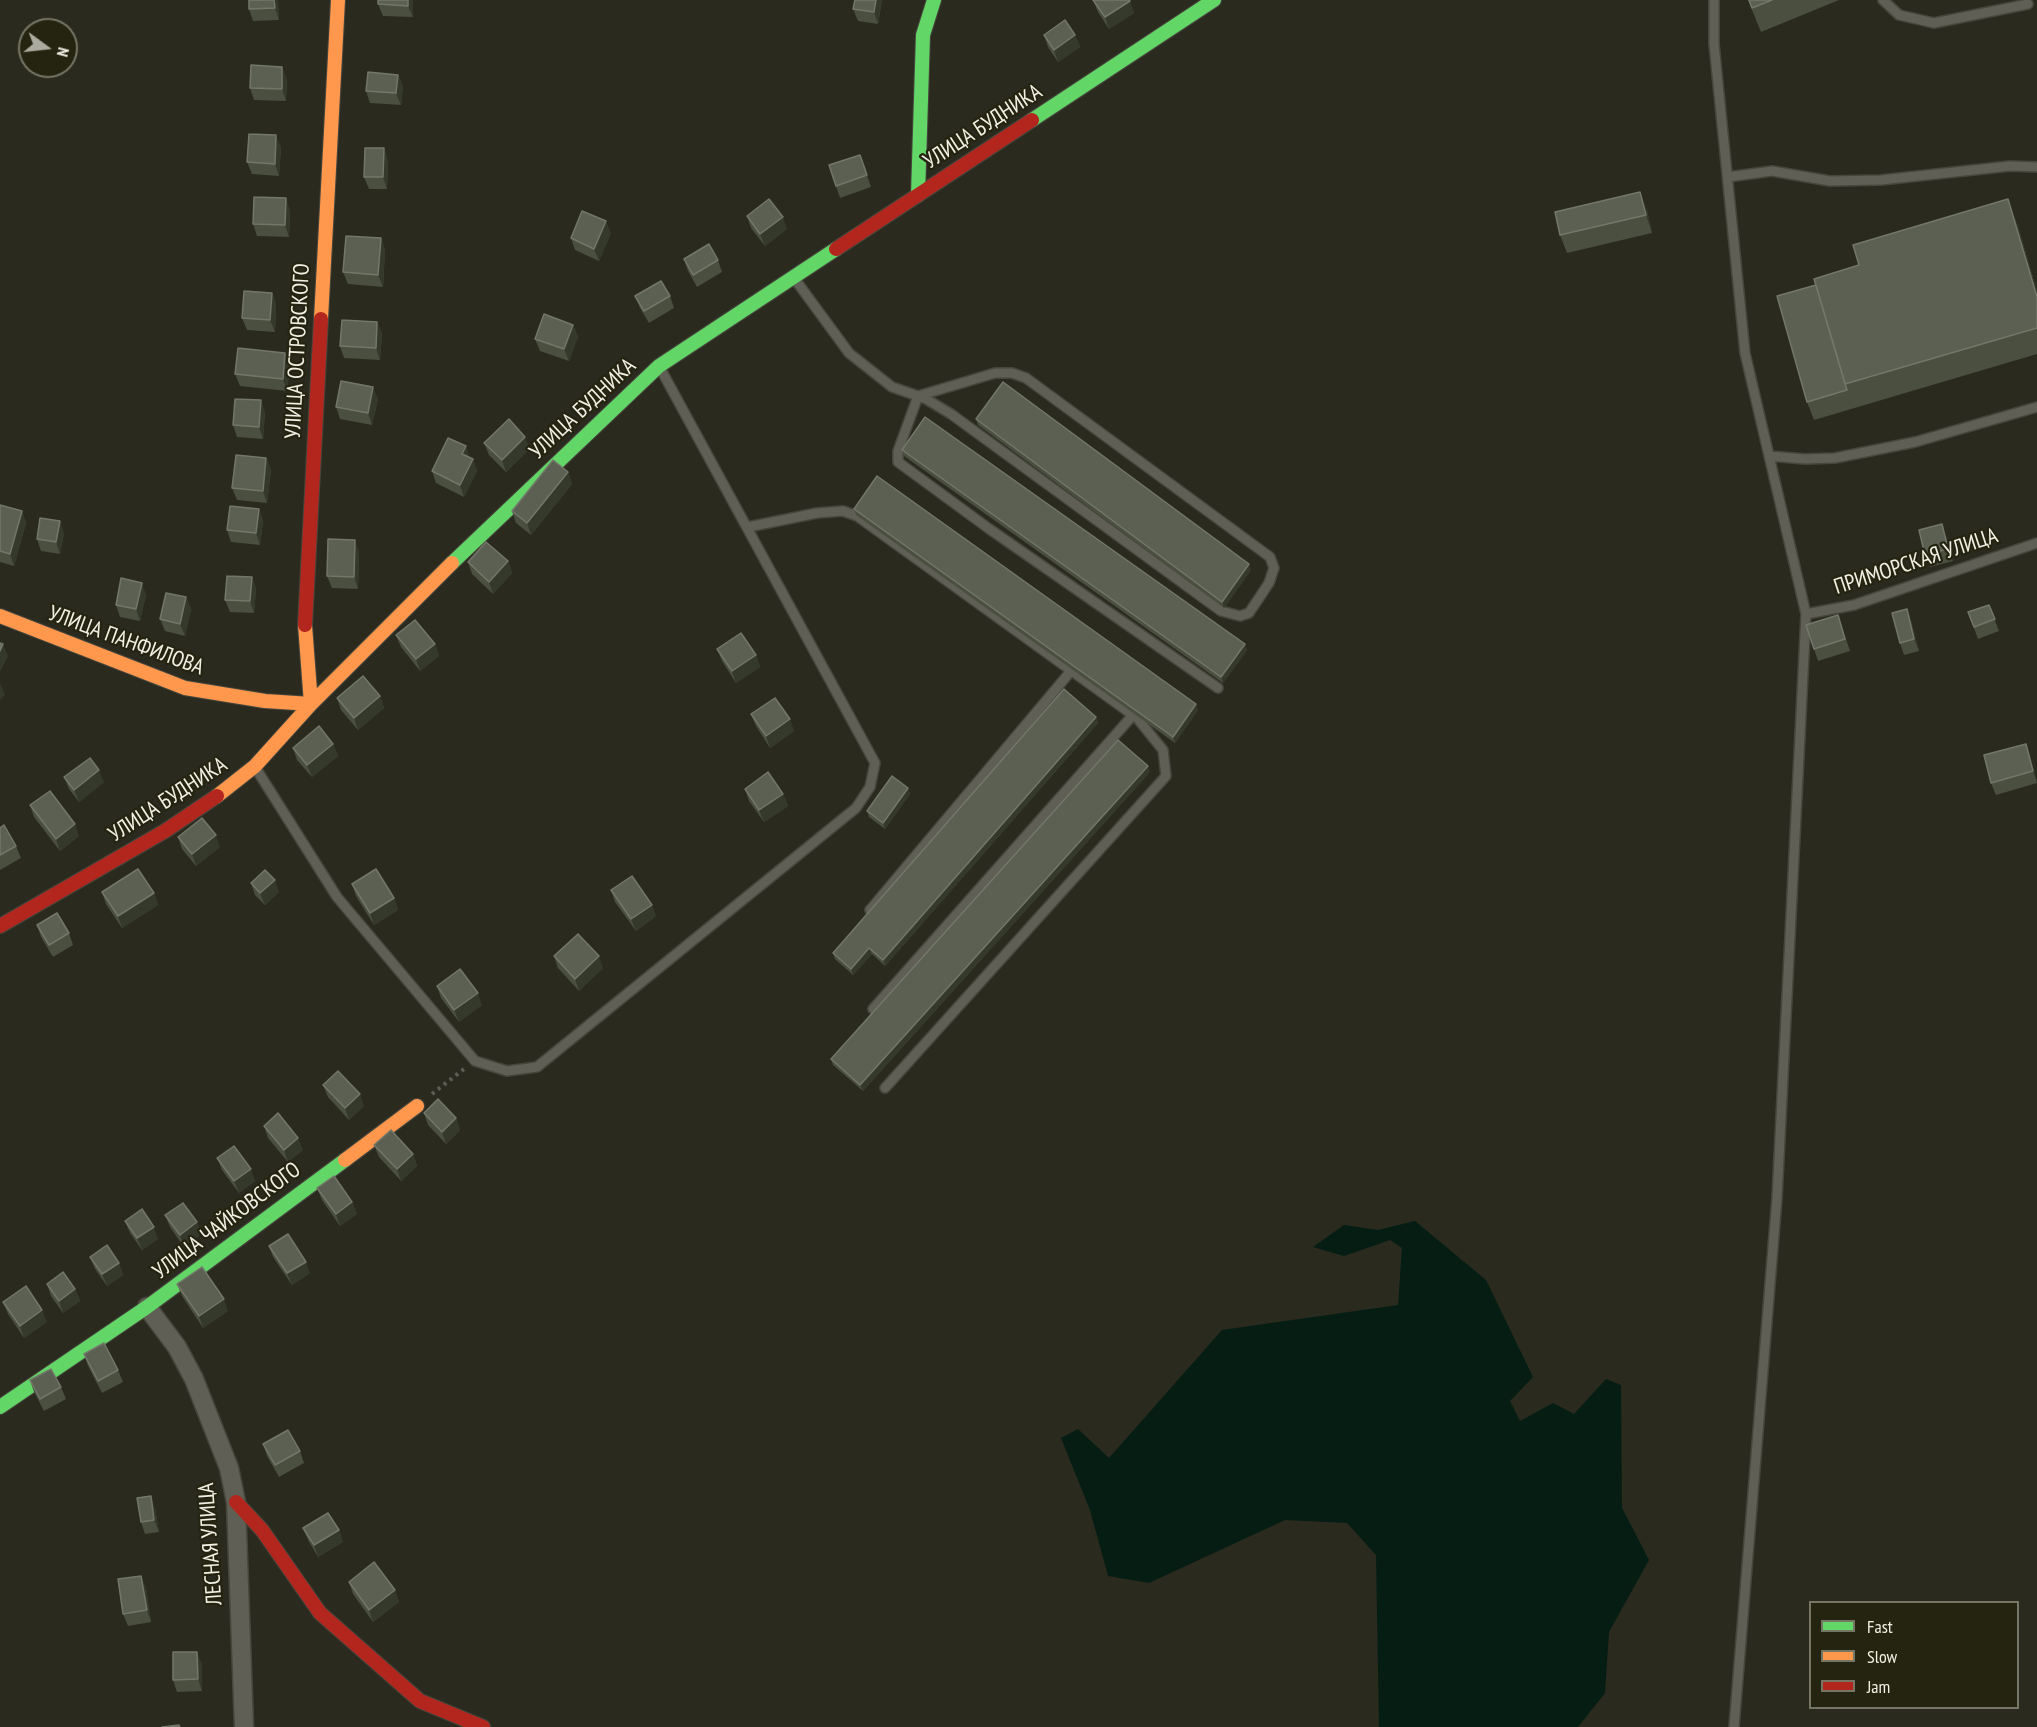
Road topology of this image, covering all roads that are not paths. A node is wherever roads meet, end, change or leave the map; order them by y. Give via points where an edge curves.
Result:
1 (338, 0) edge
2 (934, 0) edge
3 (1214, 0) edge
4 (1714, 0) edge
5 (1883, 0) edge
6 (2028, 4) dead end
7 (2037, 167) edge
8 (1728, 177) junction
9 (918, 195) junction
10 (794, 278) junction
11 (659, 366) junction
12 (918, 396) junction
13 (2037, 407) edge
14 (1769, 456) junction
15 (748, 527) junction
16 (2037, 543) edge
17 (1806, 614) junction
18 (0, 616) edge
19 (1071, 670) junction
20 (1218, 688) dead end
21 (311, 704) junction
22 (1133, 715) junction
23 (255, 766) junction
24 (860, 922) edge
25 (0, 926) edge
26 (873, 1009) edge
27 (885, 1088) dead end
28 (417, 1106) road end
29 (147, 1307) junction
30 (0, 1407) edge
31 (236, 1502) junction
32 (244, 1727) edge
33 (483, 1727) edge
34 (1734, 1727) edge

1 - 21 street, УЛИЦА ОСТРОВСКОГО via 305,625
2 - 9 street via 923,35
3 - 9 street, УЛИЦА БУДНИКА
4 - 8 lane via 1714,44
5 - 6 lane via 1899,15 1934,23
7 - 8 lane via 2010,166 1881,180 1830,181 1772,171
8 - 14 lane via 1745,353
9 - 10 street, УЛИЦА БУДНИКА
10 - 11 street, УЛИЦА БУДНИКА
10 - 12 lane via 849,352 892,387
11 - 15 lane
11 - 21 street, УЛИЦА БУДНИКА via 485,530
12 - 12 lane via 951,414 1221,611 1240,616 1249,613 1262,595 1275,568 1270,557 1026,378 1012,373 995,374
12 - 20 lane via 898,451 898,462
13 - 14 lane via 1915,442 1835,458
14 - 17 lane
15 - 19 lane via 817,513 843,511 857,516
15 - 23 lane via 875,763 865,798 537,1067 507,1071 475,1061 337,897
16 - 17 lane, ПРИМОРСКАЯ УЛИЦА via 1854,605
17 - 34 lane via 1777,1198
18 - 21 street, УЛИЦА ПАНФИЛОВА via 185,688
19 - 22 lane
19 - 24 lane
21 - 23 street, УЛИЦА БУДНИКА
22 - 26 lane
22 - 27 lane via 1163,750 1166,776
23 - 25 street, УЛИЦА БУДНИКА via 165,831
28 - 29 street, УЛИЦА ЧАЙКОВСКОГО
29 - 30 street, УЛИЦА ЧАЙКОВСКОГО
29 - 31 street, ЛЕСНАЯ УЛИЦА via 177,1347 194,1379 229,1468
31 - 32 street, ЛЕСНАЯ УЛИЦА
31 - 33 street via 262,1530 320,1613 420,1701

